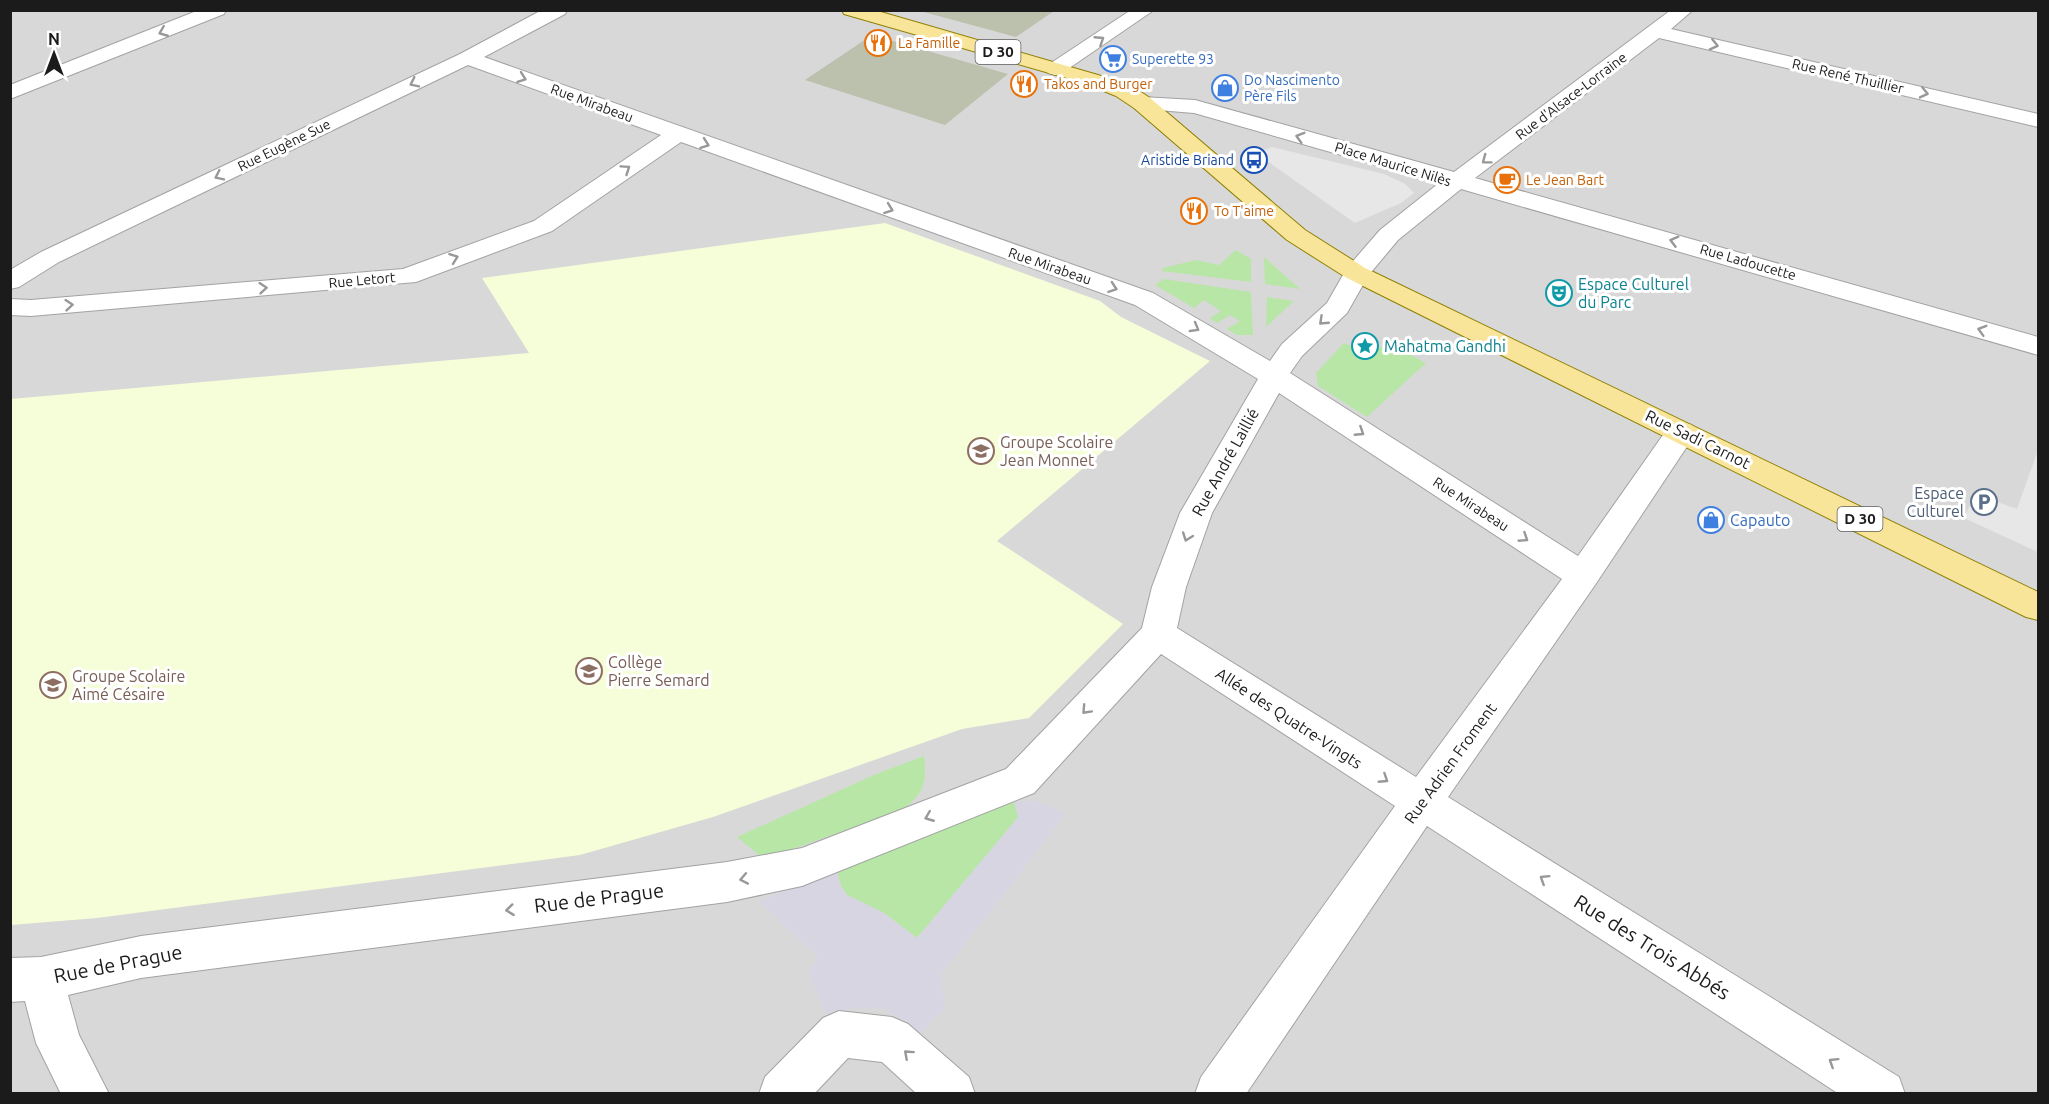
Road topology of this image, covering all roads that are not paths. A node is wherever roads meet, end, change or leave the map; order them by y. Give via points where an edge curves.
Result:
1 (217, 10) edge
2 (558, 10) edge
3 (850, 10) edge
4 (1145, 10) edge
5 (1684, 10) edge
6 (1657, 32) junction
7 (467, 58) junction
8 (1055, 69) junction
9 (10, 93) edge
10 (1142, 103) junction
11 (2038, 120) edge
12 (677, 134) junction
13 (1457, 182) junction
14 (1356, 273) junction
15 (10, 281) edge
16 (10, 307) edge
17 (2038, 346) edge
18 (1273, 377) junction
19 (1681, 432) junction
20 (1583, 576) junction
21 (2038, 607) edge
22 (1158, 634) junction
23 (1421, 802) junction
24 (26, 980) edge
25 (86, 1094) edge
26 (782, 1094) edge
27 (952, 1094) edge
28 (1218, 1094) edge
29 (1882, 1094) edge

1 -> 9 street
2 - 7 street, Rue Eugène Sue
3 - 8 main road, D 30
8 -> 4 street
5 - 6 street, Rue d'Alsace-Lorraine
6 -> 11 street, Rue René Thuillier
6 -> 13 street, Rue d'Alsace-Lorraine
7 -> 12 street, Rue Mirabeau
7 -> 15 street, Rue Eugène Sue via 50,257
8 - 10 main road, D 30 via 1124,91
13 -> 10 street, Place Maurice Nilès via 1195,107
10 - 14 main road, D 30 via 1296,236
16 -> 12 street, Rue Letort via 407,276 543,226
12 -> 18 street, Rue Mirabeau via 1144,299
13 - 14 street, Place Maurice Nilès via 1400,212 1389,235
17 -> 13 street, Rue Ladoucette
14 -> 18 street, Rue André Laillié via 1338,307 1292,350
14 - 19 main road, Rue Sadi Carnot / D 30
18 -> 20 street, Rue Mirabeau
18 -> 22 street, Rue André Laillié via 1196,513 1169,587
19 - 20 street, Rue Adrien Froment
19 - 21 main road, Rue Sadi Carnot / D 30
20 - 23 street, Rue Adrien Froment
22 -> 23 street, Allée des Quatre-Vingts
22 -> 24 street, Rue de Prague via 1020,781 802,867 728,882 141,957
23 - 28 street, Rue Adrien Froment
29 -> 23 street, Rue des Trois Abbés
24 - 25 street
27 -> 26 street via 892,1040 839,1034

